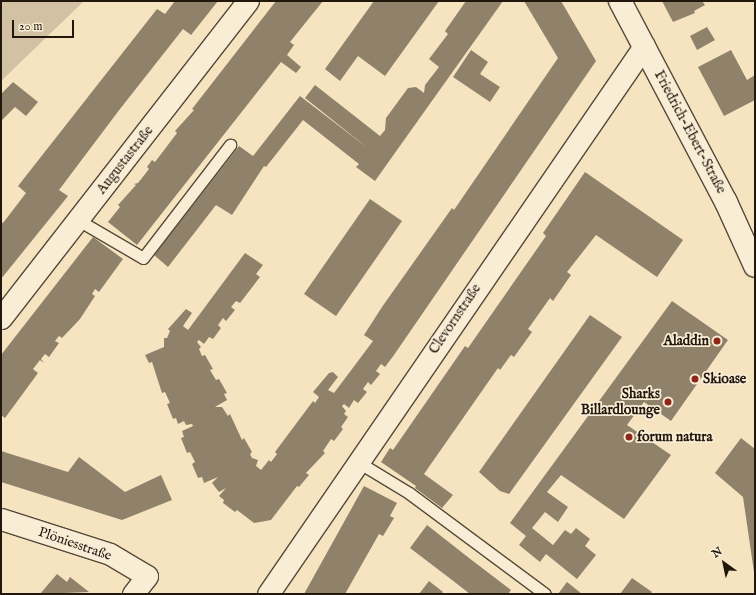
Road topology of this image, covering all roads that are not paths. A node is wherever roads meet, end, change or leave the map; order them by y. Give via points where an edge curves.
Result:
1 (248, 1) edge
2 (620, 1) edge
3 (644, 46) junction
4 (230, 145) dead end
5 (78, 220) junction
6 (755, 266) edge
7 (1, 318) edge
8 (358, 462) junction
9 (1, 519) edge
10 (132, 594) edge
11 (268, 594) edge
12 (545, 594) edge

1 - 5 street, Augustastraße
2 - 3 street, Friedrich-Ebert-Straße
3 - 6 street, Friedrich-Ebert-Straße via 726,202
3 - 8 street, Clevornstraße
4 - 5 lane via 143,258
5 - 7 street, Augustastraße
8 - 11 street, Clevornstraße
8 - 12 lane via 409,493
9 - 10 street, Plöniesstraße via 110,554 147,576

